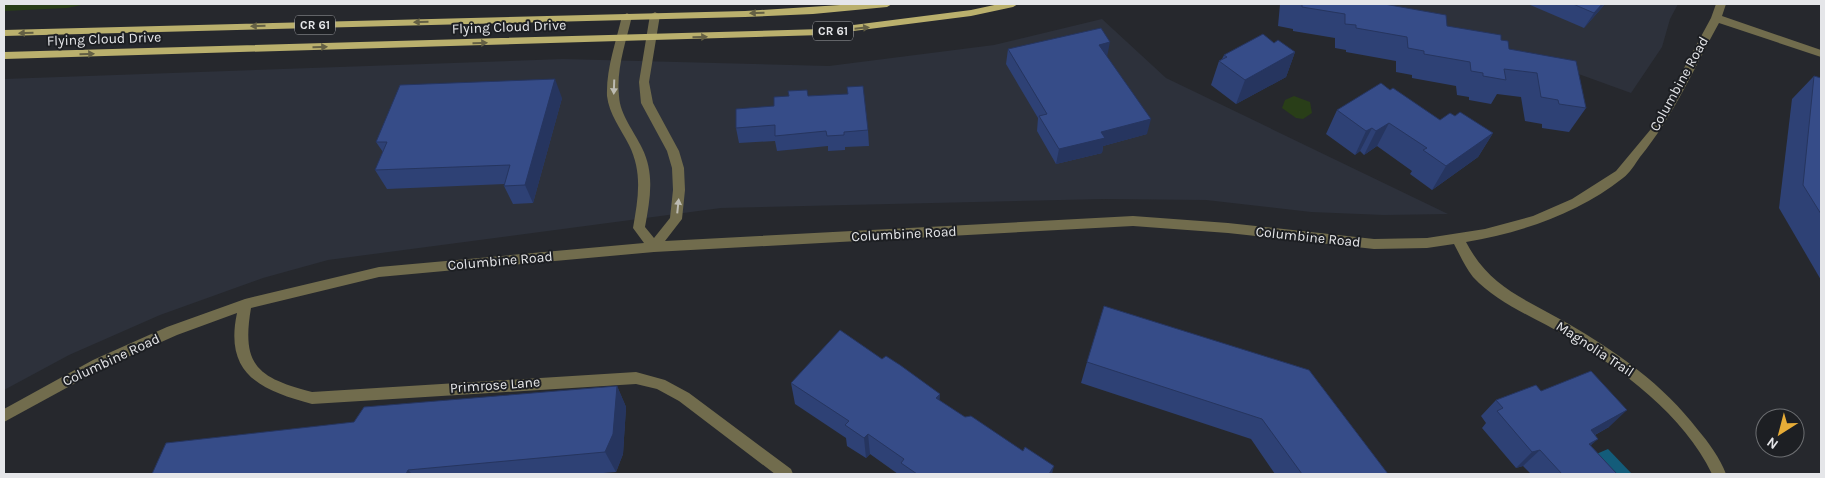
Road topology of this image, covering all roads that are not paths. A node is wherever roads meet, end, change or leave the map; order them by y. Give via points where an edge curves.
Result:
1 (887, 4) edge
2 (1013, 4) edge
3 (1720, 4) edge
4 (655, 15) junction
5 (627, 16) junction
6 (1716, 18) junction
7 (4, 33) edge
8 (651, 38) junction
9 (622, 39) junction
10 (1821, 54) edge
11 (4, 56) edge
12 (1458, 239) junction
13 (654, 247) junction
14 (245, 304) junction
15 (4, 416) edge
16 (786, 474) edge
17 (1719, 474) edge

1 -> 4 main road, Flying Cloud Drive / CR 61 via 813,11
8 -> 2 main road, Flying Cloud Drive / CR 61 via 840,30 971,13
3 - 6 street, Columbine Road
4 - 5 main road, Flying Cloud Drive / CR 61
4 - 8 street
5 -> 7 main road, Flying Cloud Drive / CR 61
5 - 9 street
6 - 10 street
6 - 12 street, Columbine Road via 1655,131 1620,174 1576,202 1536,220
8 - 9 main road, Flying Cloud Drive / CR 61
13 -> 8 street via 676,219 679,190 673,151 644,93
11 -> 9 main road, Flying Cloud Drive / CR 61
9 -> 13 street via 613,97 617,114 643,164 645,188 639,228
12 - 13 street, Columbine Road via 1374,244 1133,221
12 - 17 street, Magnolia Trail via 1481,276 1496,289 1594,345 1630,369 1661,396 1690,429
13 - 14 street, Columbine Road via 379,272
14 - 15 street, Columbine Road via 172,331 98,364
14 - 16 street, Primrose Lane via 240,335 242,355 255,374 277,389 312,398 636,378 660,384 684,397

